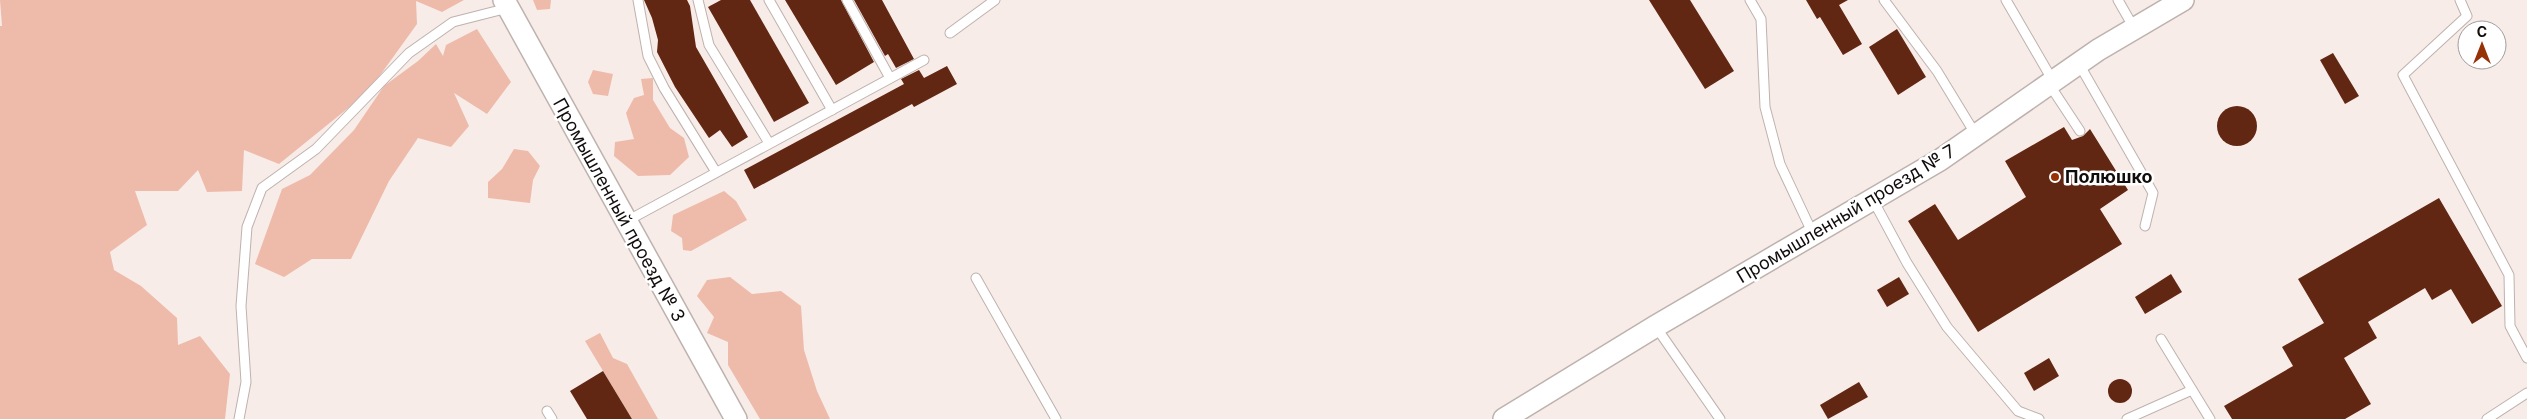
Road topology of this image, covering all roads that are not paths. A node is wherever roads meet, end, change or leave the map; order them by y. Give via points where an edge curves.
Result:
1 (638, 0) edge
2 (698, 0) edge
3 (769, 0) edge
4 (847, 0) edge
5 (995, 0) edge
6 (1750, 0) edge
7 (1884, 0) edge
8 (2006, 0) edge
9 (2118, 0) edge
10 (2183, 0) edge
11 (2460, 0) edge
12 (506, 4) edge
13 (2134, 28) junction
14 (950, 33) dead end
15 (924, 60) dead end
16 (2079, 63) junction
17 (890, 78) junction
18 (2051, 83) junction
19 (832, 110) junction
20 (2080, 130) dead end
21 (1976, 135) junction
22 (769, 144) junction
23 (716, 172) junction
24 (1873, 200) junction
25 (625, 222) junction
26 (2145, 226) dead end
27 (1814, 234) junction
28 (976, 278) dead end
29 (1656, 326) junction
30 (2161, 339) dead end
31 (2527, 358) edge
32 (2192, 390) junction
33 (2527, 393) edge
34 (547, 411) dead end
35 (239, 419) edge
36 (552, 419) edge
37 (736, 419) edge
38 (1056, 419) edge
39 (1504, 419) edge
40 (1720, 419) edge
41 (2039, 419) edge
42 (2127, 419) edge
43 (2210, 419) edge
44 (2487, 419) edge

1 - 23 lane via 648,56
2 - 22 lane via 709,45
3 - 19 lane
4 - 17 lane
5 - 14 lane
6 - 27 lane via 1761,19 1765,106 1780,164
7 - 21 lane via 1937,71
8 - 18 lane
9 - 13 lane
10 - 13 street, Промышленный проезд № 7
11 - 31 lane via 2467,16 2403,75 2509,275 2510,326
12 - 25 street, Промышленный проезд № 3
12 - 35 lane via 452,22 409,53 316,149 262,188 246,228 241,306 246,382
13 - 16 street, Промышленный проезд № 7
15 - 17 lane
16 - 18 street, Промышленный проезд № 7
16 - 26 lane via 2153,193
17 - 19 lane
18 - 20 lane
18 - 21 street, Промышленный проезд № 7
19 - 22 lane
21 - 24 street, Промышленный проезд № 7
22 - 23 lane
23 - 25 lane
24 - 27 street, Промышленный проезд № 7
24 - 41 lane via 1947,327 2018,411
25 - 37 street, Промышленный проезд № 3
27 - 29 street, Промышленный проезд № 7
28 - 38 lane
29 - 39 street, Промышленный проезд № 7
29 - 40 lane
30 - 32 lane
32 - 42 lane
32 - 43 lane
33 - 44 lane
34 - 36 lane

